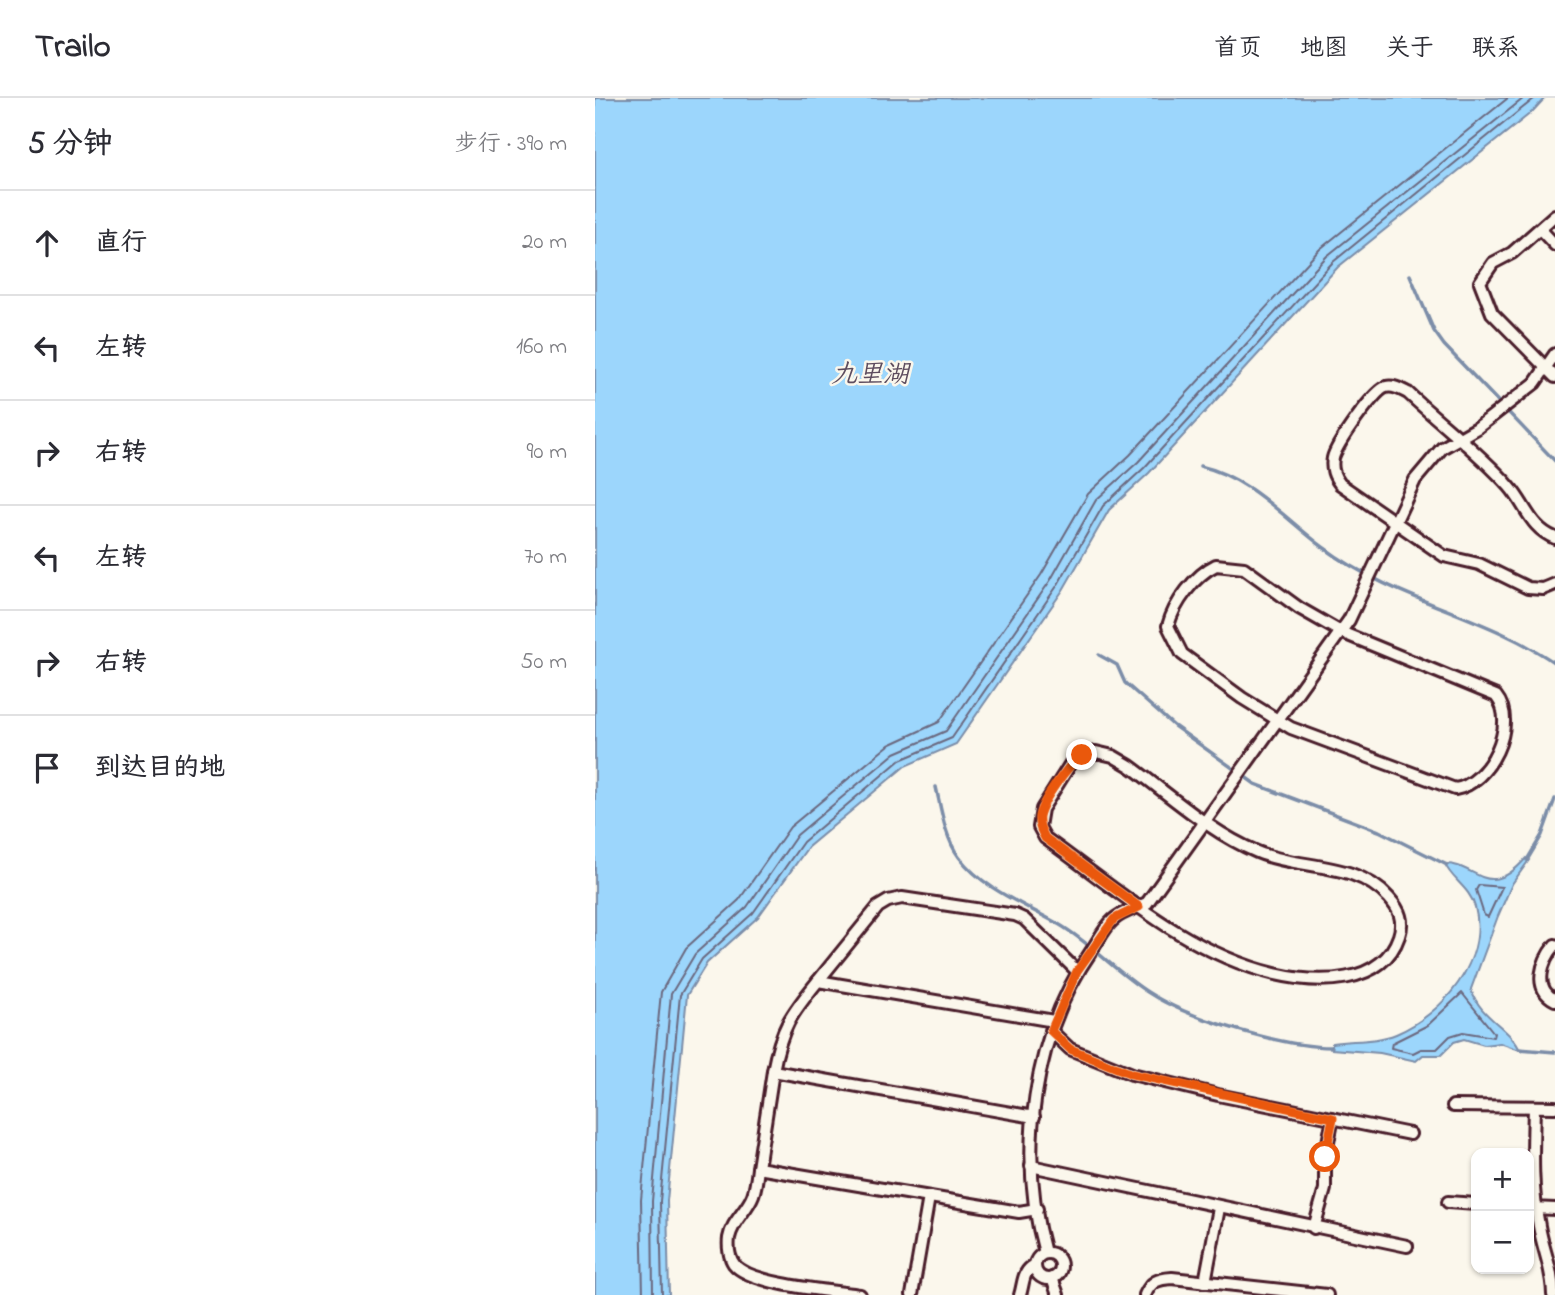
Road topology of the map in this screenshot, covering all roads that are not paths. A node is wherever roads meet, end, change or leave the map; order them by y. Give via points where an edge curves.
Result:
1 (1555, 215) edge
2 (1540, 229) junction
3 (1555, 245) edge
4 (1555, 354) edge
5 (1545, 367) junction
6 (1555, 377) edge
7 (1457, 439) junction
8 (1396, 523) junction
9 (1555, 538) edge
10 (1555, 584) edge
11 (1341, 632) junction
12 (1278, 720) junction
13 (1205, 821) junction
14 (1139, 907) junction
15 (1555, 945) edge
16 (1077, 971) junction
17 (818, 981) junction
18 (1555, 1000) edge
19 (1052, 1026) junction
20 (773, 1071) junction
21 (1453, 1106) dead end
22 (1534, 1107) junction
23 (1555, 1107) edge
24 (1034, 1117) junction
25 (1333, 1118) junction
26 (1410, 1134) dead end
27 (1533, 1148) edge
28 (1031, 1166) junction
29 (758, 1168) junction
30 (929, 1197) junction
31 (1448, 1202) dead end
32 (1471, 1204) edge
33 (1219, 1208) junction
34 (1534, 1208) edge
35 (1037, 1209) junction
36 (1555, 1209) edge
37 (1533, 1211) edge
38 (1314, 1228) junction
39 (1406, 1246) dead end
40 (1045, 1253) junction
41 (1035, 1265) junction
42 (1052, 1278) junction
43 (1205, 1282) junction
44 (860, 1295) edge
45 (912, 1295) edge
46 (1020, 1295) edge
47 (1058, 1295) edge
48 (1145, 1295) edge
49 (1327, 1295) edge
50 (1553, 1295) edge

1 - 2 street
2 - 3 street
2 - 5 street via 1493,263 1480,282 1492,313
4 - 5 street
5 - 6 street
5 - 7 street via 1535,383
7 - 8 street via 1442,448 1415,480
7 - 8 street via 1397,388 1387,387 1368,404 1338,446 1333,474
7 - 9 street via 1509,486 1534,526
8 - 10 street via 1444,556 1479,564 1509,581 1543,589
8 - 11 street
11 - 12 street
11 - 12 street via 1244,568 1216,565 1194,582 1171,615 1172,638 1182,654
11 - 12 street via 1496,696 1504,705 1506,718 1497,749 1480,779 1455,789 1436,784
12 - 13 street
13 - 14 street via 1147,903
13 - 14 street via 1113,756 1096,752 1071,763 1042,809 1039,827 1045,838
13 - 14 street via 1258,853 1346,872 1388,896 1402,923 1388,956 1371,971 1347,978 1317,980 1275,974 1222,954
14 - 16 street via 1114,919
15 - 18 street via 1541,982 1544,992
16 - 17 street via 1015,915 902,898 879,907
16 - 19 street
17 - 19 street
17 - 20 street via 779,1036
19 - 24 street
19 - 25 street via 1070,1049 1132,1074
20 - 24 street
20 - 29 street
21 - 22 street
22 - 23 street
22 - 27 street
24 - 28 street
25 - 26 street
25 - 38 street via 1325,1157 1325,1189
28 - 33 street
28 - 35 street
29 - 30 street
29 - 44 street via 753,1195 733,1225 729,1240 735,1265 749,1274 781,1282
30 - 35 street via 1019,1212
30 - 45 street
31 - 32 street
33 - 38 street
33 - 43 street
34 - 36 street
35 - 40 street
37 - 50 street via 1553,1275
38 - 39 street
40 - 41 street
40 - 42 street via 1059,1261 1060,1269
41 - 42 street via 1040,1276
41 - 46 street via 1023,1278
42 - 47 street
43 - 48 street via 1159,1279
43 - 49 street

